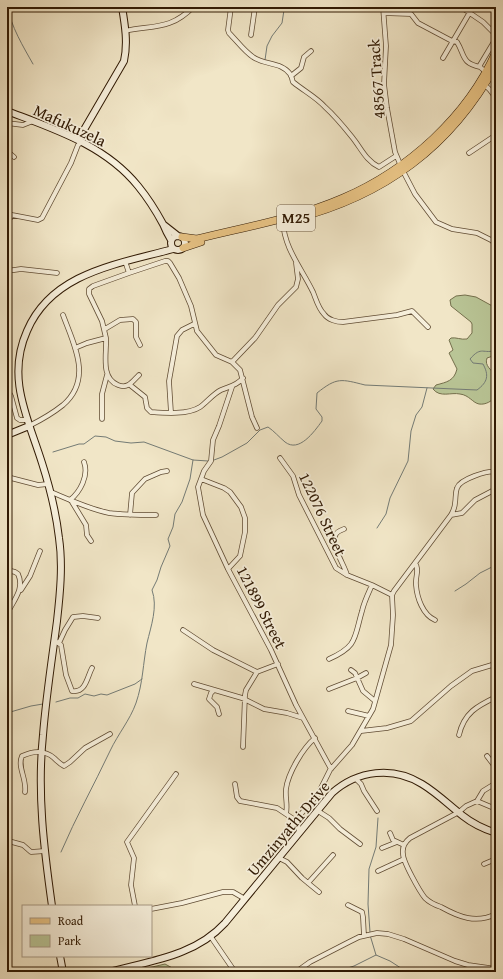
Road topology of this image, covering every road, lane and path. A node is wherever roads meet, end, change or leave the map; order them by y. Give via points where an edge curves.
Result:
1 (122, 7) edge
2 (193, 7) edge
3 (231, 7) edge
4 (255, 7) edge
5 (383, 7) edge
6 (461, 7) edge
7 (470, 12) junction
8 (384, 13) junction
9 (125, 31) junction
10 (251, 35) dead end
11 (452, 42) junction
12 (311, 51) dead end
13 (496, 52) edge
14 (443, 58) dead end
15 (496, 65) edge
16 (480, 67) junction
17 (486, 72) junction
18 (291, 76) junction
19 (485, 86) junction
20 (496, 98) edge
21 (7, 111) edge
22 (33, 121) junction
23 (8, 123) edge
24 (7, 129) edge
25 (496, 135) edge
26 (80, 141) junction
27 (7, 151) edge
28 (469, 153) dead end
29 (396, 156) junction
30 (14, 157) dead end
31 (402, 168) junction
32 (7, 212) edge
33 (12, 215) junction
34 (283, 222) junction
35 (7, 223) edge
36 (162, 224) junction
37 (180, 236) junction
38 (172, 244) junction
39 (496, 244) edge
40 (183, 248) junction
41 (125, 261) junction
42 (296, 262) junction
43 (7, 271) edge
44 (57, 273) dead end
45 (129, 273) junction
46 (63, 315) dead end
47 (194, 324) junction
48 (428, 327) dead end
49 (105, 329) junction
50 (106, 338) junction
51 (140, 345) dead end
52 (75, 348) junction
53 (232, 362) junction
54 (107, 375) junction
55 (139, 375) dead end
56 (243, 378) junction
57 (130, 385) junction
58 (232, 387) junction
59 (7, 389) edge
60 (171, 413) junction
61 (102, 419) dead end
62 (28, 423) junction
63 (257, 428) dead end
64 (7, 435) edge
65 (280, 458) dead end
66 (84, 462) dead end
67 (167, 471) dead end
68 (496, 472) edge
69 (7, 477) edge
70 (201, 479) junction
71 (48, 484) junction
72 (496, 489) edge
73 (51, 492) junction
74 (71, 501) junction
75 (130, 515) junction
76 (156, 515) dead end
77 (451, 515) junction
78 (344, 528) dead end
79 (91, 542) dead end
80 (40, 551) dead end
81 (415, 562) junction
82 (228, 569) junction
83 (7, 570) edge
84 (347, 575) junction
85 (372, 585) junction
86 (20, 590) junction
87 (392, 595) junction
88 (7, 614) edge
89 (98, 618) dead end
90 (435, 620) dead end
91 (183, 630) dead end
92 (57, 642) junction
93 (329, 659) dead end
94 (496, 660) edge
95 (278, 664) junction
96 (92, 668) dead end
97 (351, 670) dead end
98 (257, 672) junction
99 (366, 673) dead end
100 (357, 678) junction
101 (194, 684) dead end
102 (329, 689) dead end
103 (214, 690) junction
104 (496, 697) edge
105 (246, 700) junction
106 (375, 700) junction
107 (348, 711) dead end
108 (219, 714) dead end
109 (369, 716) junction
110 (303, 718) junction
111 (361, 731) junction
112 (110, 734) dead end
113 (459, 734) dead end
114 (315, 738) junction
115 (243, 747) dead end
116 (41, 752) junction
117 (488, 756) dead end
118 (496, 768) edge
119 (331, 769) junction
120 (176, 774) dead end
121 (355, 778) junction
122 (496, 783) edge
123 (235, 784) dead end
124 (25, 792) dead end
125 (477, 801) junction
126 (496, 809) edge
127 (318, 811) junction
128 (377, 811) dead end
129 (459, 812) junction
130 (286, 813) junction
131 (298, 822) junction
132 (390, 833) dead end
133 (496, 833) edge
134 (299, 834) junction
135 (12, 842) dead end
136 (397, 842) junction
137 (360, 844) dead end
138 (404, 845) junction
139 (382, 848) dead end
140 (46, 851) junction
141 (333, 855) dead end
142 (279, 858) junction
143 (404, 859) junction
144 (496, 859) edge
145 (484, 864) dead end
146 (378, 871) dead end
147 (308, 883) junction
148 (319, 892) dead end
149 (245, 899) junction
150 (52, 905) edge
151 (135, 905) edge
152 (348, 905) dead end
153 (152, 909) edge
154 (496, 914) edge
155 (366, 936) junction
156 (211, 937) junction
157 (60, 957) edge
158 (496, 969) edge
159 (63, 972) edge
160 (109, 972) edge
161 (235, 972) edge
162 (296, 972) edge

1 - 9 main road
2 - 9 street via 182,17 168,24
3 - 18 street via 229,32 258,60 283,68
4 - 10 street
5 - 8 street, 48567 Track
6 - 7 street
7 - 11 street
7 - 16 street via 496,36
8 - 11 street via 411,14 421,25
8 - 29 street, 48567 Track via 384,84
9 - 26 main road via 124,61
11 - 14 street
11 - 16 street via 457,42 469,64
12 - 18 street via 304,57 301,68
13 - 17 main road, M25
15 - 19 main road, M25
16 - 17 street
17 - 31 main road, M25 via 456,115
18 - 29 street via 293,82 326,107 373,163 379,167
19 - 20 street
19 - 31 main road, M25 via 447,133 425,154
21 - 22 main road, Mafukuzela
22 - 23 street via 23,125
22 - 26 main road, Mafukuzela
23 - 24 street
25 - 28 street
26 - 33 street via 42,218 38,220
26 - 36 main road, Mafukuzela via 101,153 127,174 138,186
27 - 30 street
29 - 31 street, 48567 Track
31 - 34 main road, M25 via 376,188 341,205
31 - 37 main road, M25 via 358,191 317,207 197,239
31 - 39 street, 48567 Track via 415,194 436,222 452,229 477,233
32 - 33 street
33 - 35 street
34 - 40 main road, M25
34 - 42 street via 284,237
36 - 37 main road
36 - 38 main road, Mafukuzela
37 - 38 main road, M25 via 173,237
37 - 40 main road via 185,242
38 - 40 main road, M25 via 178,250
38 - 41 main road, M25
41 - 45 street
41 - 62 main road, M25 via 82,276 62,287 48,299 32,321 18,360 19,392
42 - 48 street via 322,313 329,319 343,322 414,311
42 - 53 street via 296,286 278,305 255,338
43 - 44 street via 21,269
45 - 47 street via 169,261 191,306
45 - 49 street via 89,289
46 - 52 street
47 - 53 street via 216,355
47 - 60 street via 182,330 177,336 169,381
49 - 50 street
49 - 51 street via 120,320 133,318
50 - 52 street
50 - 54 street
52 - 62 street via 80,369 75,390 62,406
53 - 56 street via 240,370
54 - 57 street via 116,384
54 - 61 street via 102,394
55 - 57 street
56 - 58 street
56 - 63 street
57 - 60 street via 145,397 147,408 151,412
58 - 60 street via 222,389 198,409
58 - 70 street, 121899 Street via 214,437 210,463
59 - 62 street via 16,417
62 - 64 main road
62 - 71 main road, M25
65 - 84 street, 122076 Street via 293,476 298,495 335,566
66 - 74 street via 84,477 78,493
67 - 75 street via 147,478 132,493
68 - 77 street via 486,472 458,485 455,507
69 - 71 street via 38,485
70 - 82 street, 121899 Street via 198,490 203,515
70 - 82 street via 230,492 246,518 240,556
71 - 73 main road, M25
72 - 77 street via 475,500 462,513
73 - 74 street
73 - 92 main road, M25 via 60,540
74 - 75 street via 105,512
74 - 79 street via 84,520
75 - 76 street
77 - 81 street
78 - 84 street via 335,537 338,556
80 - 86 street via 27,582
81 - 87 street
81 - 90 street via 418,568 416,588 422,607 429,617
82 - 95 street, 121899 Street
83 - 86 street via 18,574
84 - 85 street, 122076 Street
85 - 87 street, 122076 Street
85 - 93 street via 354,640 341,654
86 - 88 street
87 - 106 street via 391,641
89 - 92 street via 73,617
91 - 98 street via 213,650
92 - 96 street via 71,690 75,692 84,687
92 - 116 main road, M25
94 - 111 street via 492,665 471,672 451,686 411,721 385,729
95 - 98 street
95 - 110 street, 121899 Street
97 - 100 street
98 - 105 street via 246,690
99 - 100 street
100 - 102 street
100 - 106 street via 363,690
101 - 103 street
103 - 105 street
103 - 108 street via 209,699 217,707
104 - 113 street via 466,716
105 - 110 street via 264,709
105 - 115 street
106 - 109 street
107 - 109 street
109 - 111 street
110 - 114 street, 121899 Street
111 - 119 street
112 - 116 street via 85,748 64,766 50,754
114 - 119 street, 121899 Street
114 - 130 street via 294,767 286,788
116 - 124 street via 21,757
116 - 140 main road, M25 via 40,788
117 - 118 street
119 - 131 street
120 - 151 street via 127,842 134,858 131,884
121 - 127 main road, Umzinyathi Drive via 336,790
121 - 128 street
121 - 129 main road, Umzinyathi Drive via 381,772 402,775 425,785
122 - 125 street via 483,792
123 - 130 street via 237,797 241,802 273,807
125 - 126 street
125 - 129 street
127 - 134 main road, Umzinyathi Drive
127 - 137 street
129 - 133 main road, Umzinyathi Drive via 479,826
129 - 138 street via 411,837
130 - 131 street
131 - 134 street
132 - 136 street
134 - 142 main road, Umzinyathi Drive
135 - 140 street via 23,845 31,852
136 - 138 street
136 - 139 street
138 - 143 street
140 - 150 main road, M25
141 - 147 street
142 - 147 street via 290,864
142 - 149 main road, Umzinyathi Drive
143 - 146 street
143 - 154 street via 420,891 430,902 468,918 483,919
144 - 145 street
147 - 148 street
149 - 153 street via 234,892 223,892
149 - 156 main road, Umzinyathi Drive
152 - 155 street via 362,912
155 - 158 street via 377,933 393,936 461,963
155 - 162 street via 343,944
156 - 160 main road, Umzinyathi Drive via 188,950
156 - 161 street
157 - 159 main road

